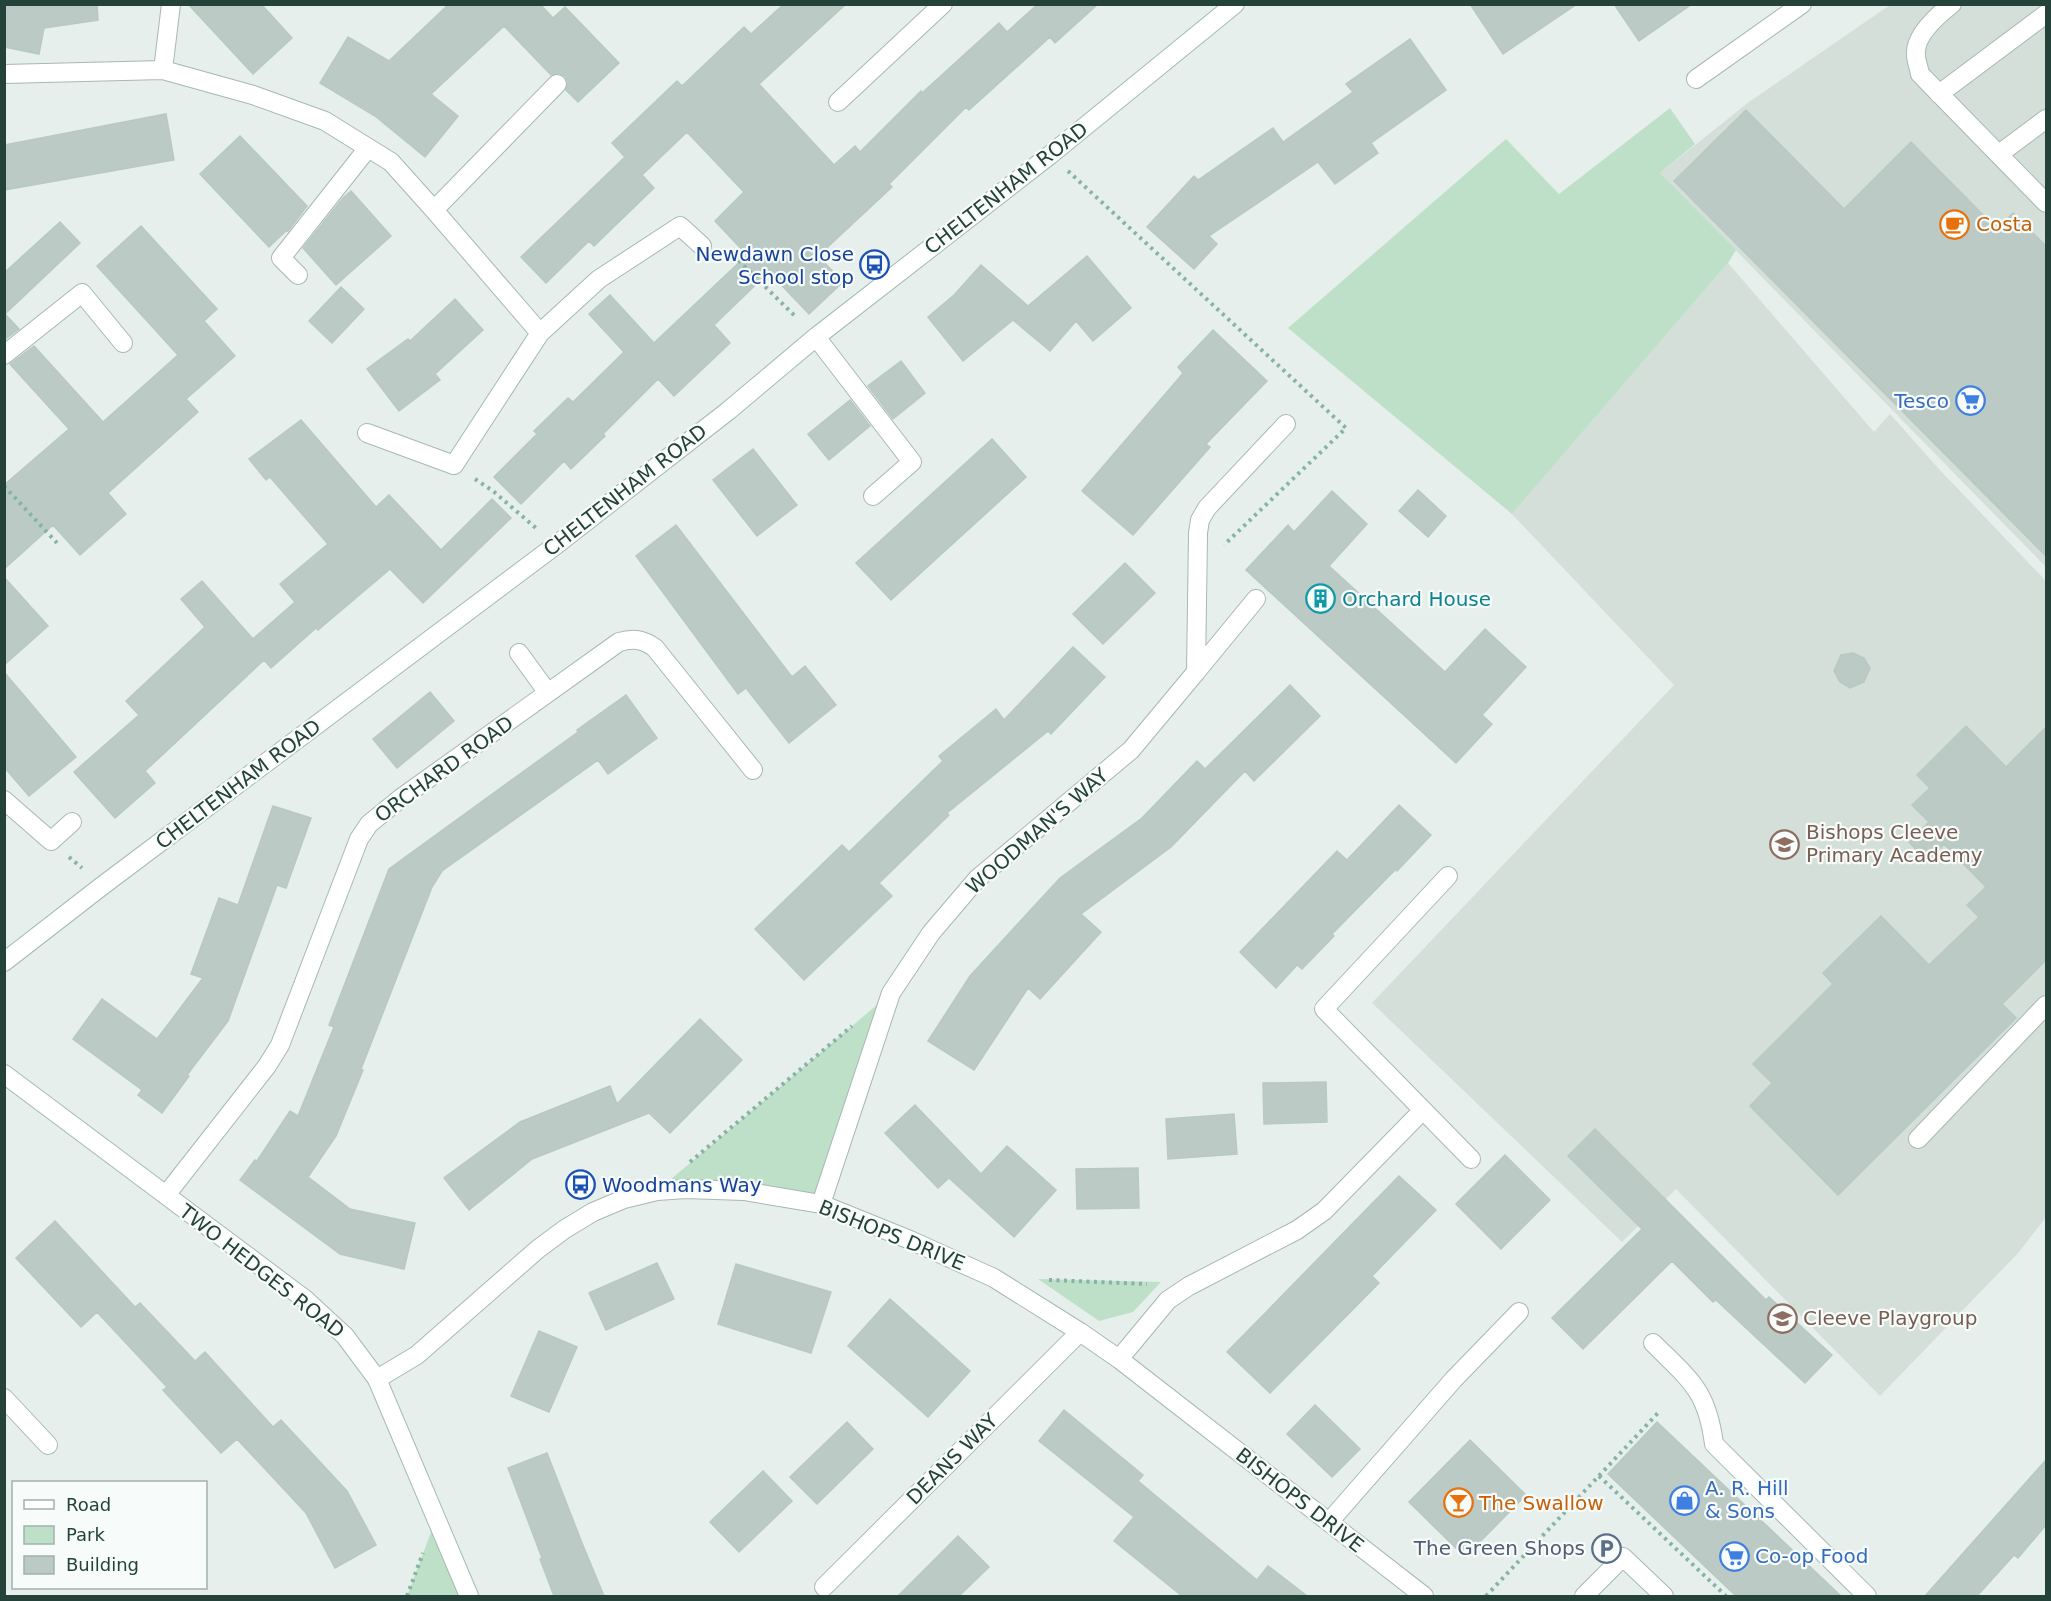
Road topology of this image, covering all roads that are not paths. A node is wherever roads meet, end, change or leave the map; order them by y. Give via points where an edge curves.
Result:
1 (171, 4) edge
2 (943, 4) edge
3 (1235, 4) edge
4 (1802, 4) edge
5 (1953, 4) edge
6 (2046, 14) edge
7 (163, 70) junction
8 (4, 74) edge
9 (1696, 79) dead end
10 (557, 84) dead end
11 (1939, 94) junction
12 (838, 102) dead end
13 (2046, 119) edge
14 (368, 148) junction
15 (1999, 154) junction
16 (2046, 203) edge
17 (434, 210) junction
18 (702, 246) road end
19 (298, 274) dead end
20 (540, 333) junction
21 (816, 337) junction
22 (123, 343) dead end
23 (4, 355) edge
24 (1286, 424) dead end
25 (367, 433) dead end
26 (873, 496) dead end
27 (1256, 599) dead end
28 (519, 653) dead end
29 (1196, 672) junction
30 (548, 693) junction
31 (753, 770) dead end
32 (4, 800) edge
33 (72, 822) dead end
34 (1448, 876) dead end
35 (4, 962) edge
36 (2046, 1005) edge
37 (4, 1074) edge
38 (1424, 1110) junction
39 (1918, 1139) dead end
40 (1471, 1159) dead end
41 (166, 1195) junction
42 (821, 1204) junction
43 (1519, 1312) dead end
44 (1080, 1332) junction
45 (1653, 1343) dead end
46 (1119, 1359) junction
47 (377, 1379) junction
48 (4, 1398) edge
49 (48, 1445) dead end
50 (1329, 1522) junction
51 (824, 1587) dead end
52 (469, 1596) edge
53 (1424, 1596) edge
54 (1584, 1596) edge
55 (1664, 1596) edge
56 (1867, 1596) edge

1 - 7 street
2 - 12 street
3 - 21 street, CHELTENHAM ROAD via 1050,155
4 - 9 street
5 - 11 street via 1925,30 1915,52 1920,74
6 - 11 street
7 - 8 street
7 - 14 street via 254,95 325,121
10 - 17 street
11 - 15 street
13 - 15 street
14 - 17 street via 391,162
14 - 19 street via 281,258
15 - 16 street
17 - 20 street
18 - 20 street via 680,226 599,279
20 - 25 street via 454,465
21 - 26 street via 912,462
21 - 35 street, CHELTENHAM ROAD via 556,545
22 - 23 street via 82,292
24 - 29 street via 1200,520
27 - 29 street, WOODMAN'S WAY
28 - 30 street
29 - 42 street, WOODMAN'S WAY via 1131,750 977,879 931,933 891,993
30 - 31 street, ORCHARD ROAD via 619,642 647,642
30 - 41 street, ORCHARD ROAD via 369,824 351,856 280,1046
32 - 33 street via 51,841
34 - 38 street via 1324,1009
36 - 39 street
37 - 41 street, TWO HEDGES ROAD
38 - 40 street
38 - 46 street via 1324,1211 1297,1230 1168,1300
41 - 47 street, TWO HEDGES ROAD via 327,1317
42 - 44 street, BISHOPS DRIVE via 994,1278
42 - 47 street, BISHOPS DRIVE via 715,1189 657,1191 624,1199 565,1229 417,1355
43 - 50 street via 1454,1379
44 - 46 street, BISHOPS DRIVE
44 - 51 street, DEANS WAY
45 - 56 street via 1695,1385 1704,1400 1714,1444
46 - 50 street, BISHOPS DRIVE
47 - 52 street, TWO HEDGES ROAD
48 - 49 street
50 - 53 street, BISHOPS DRIVE
54 - 55 street via 1623,1557

